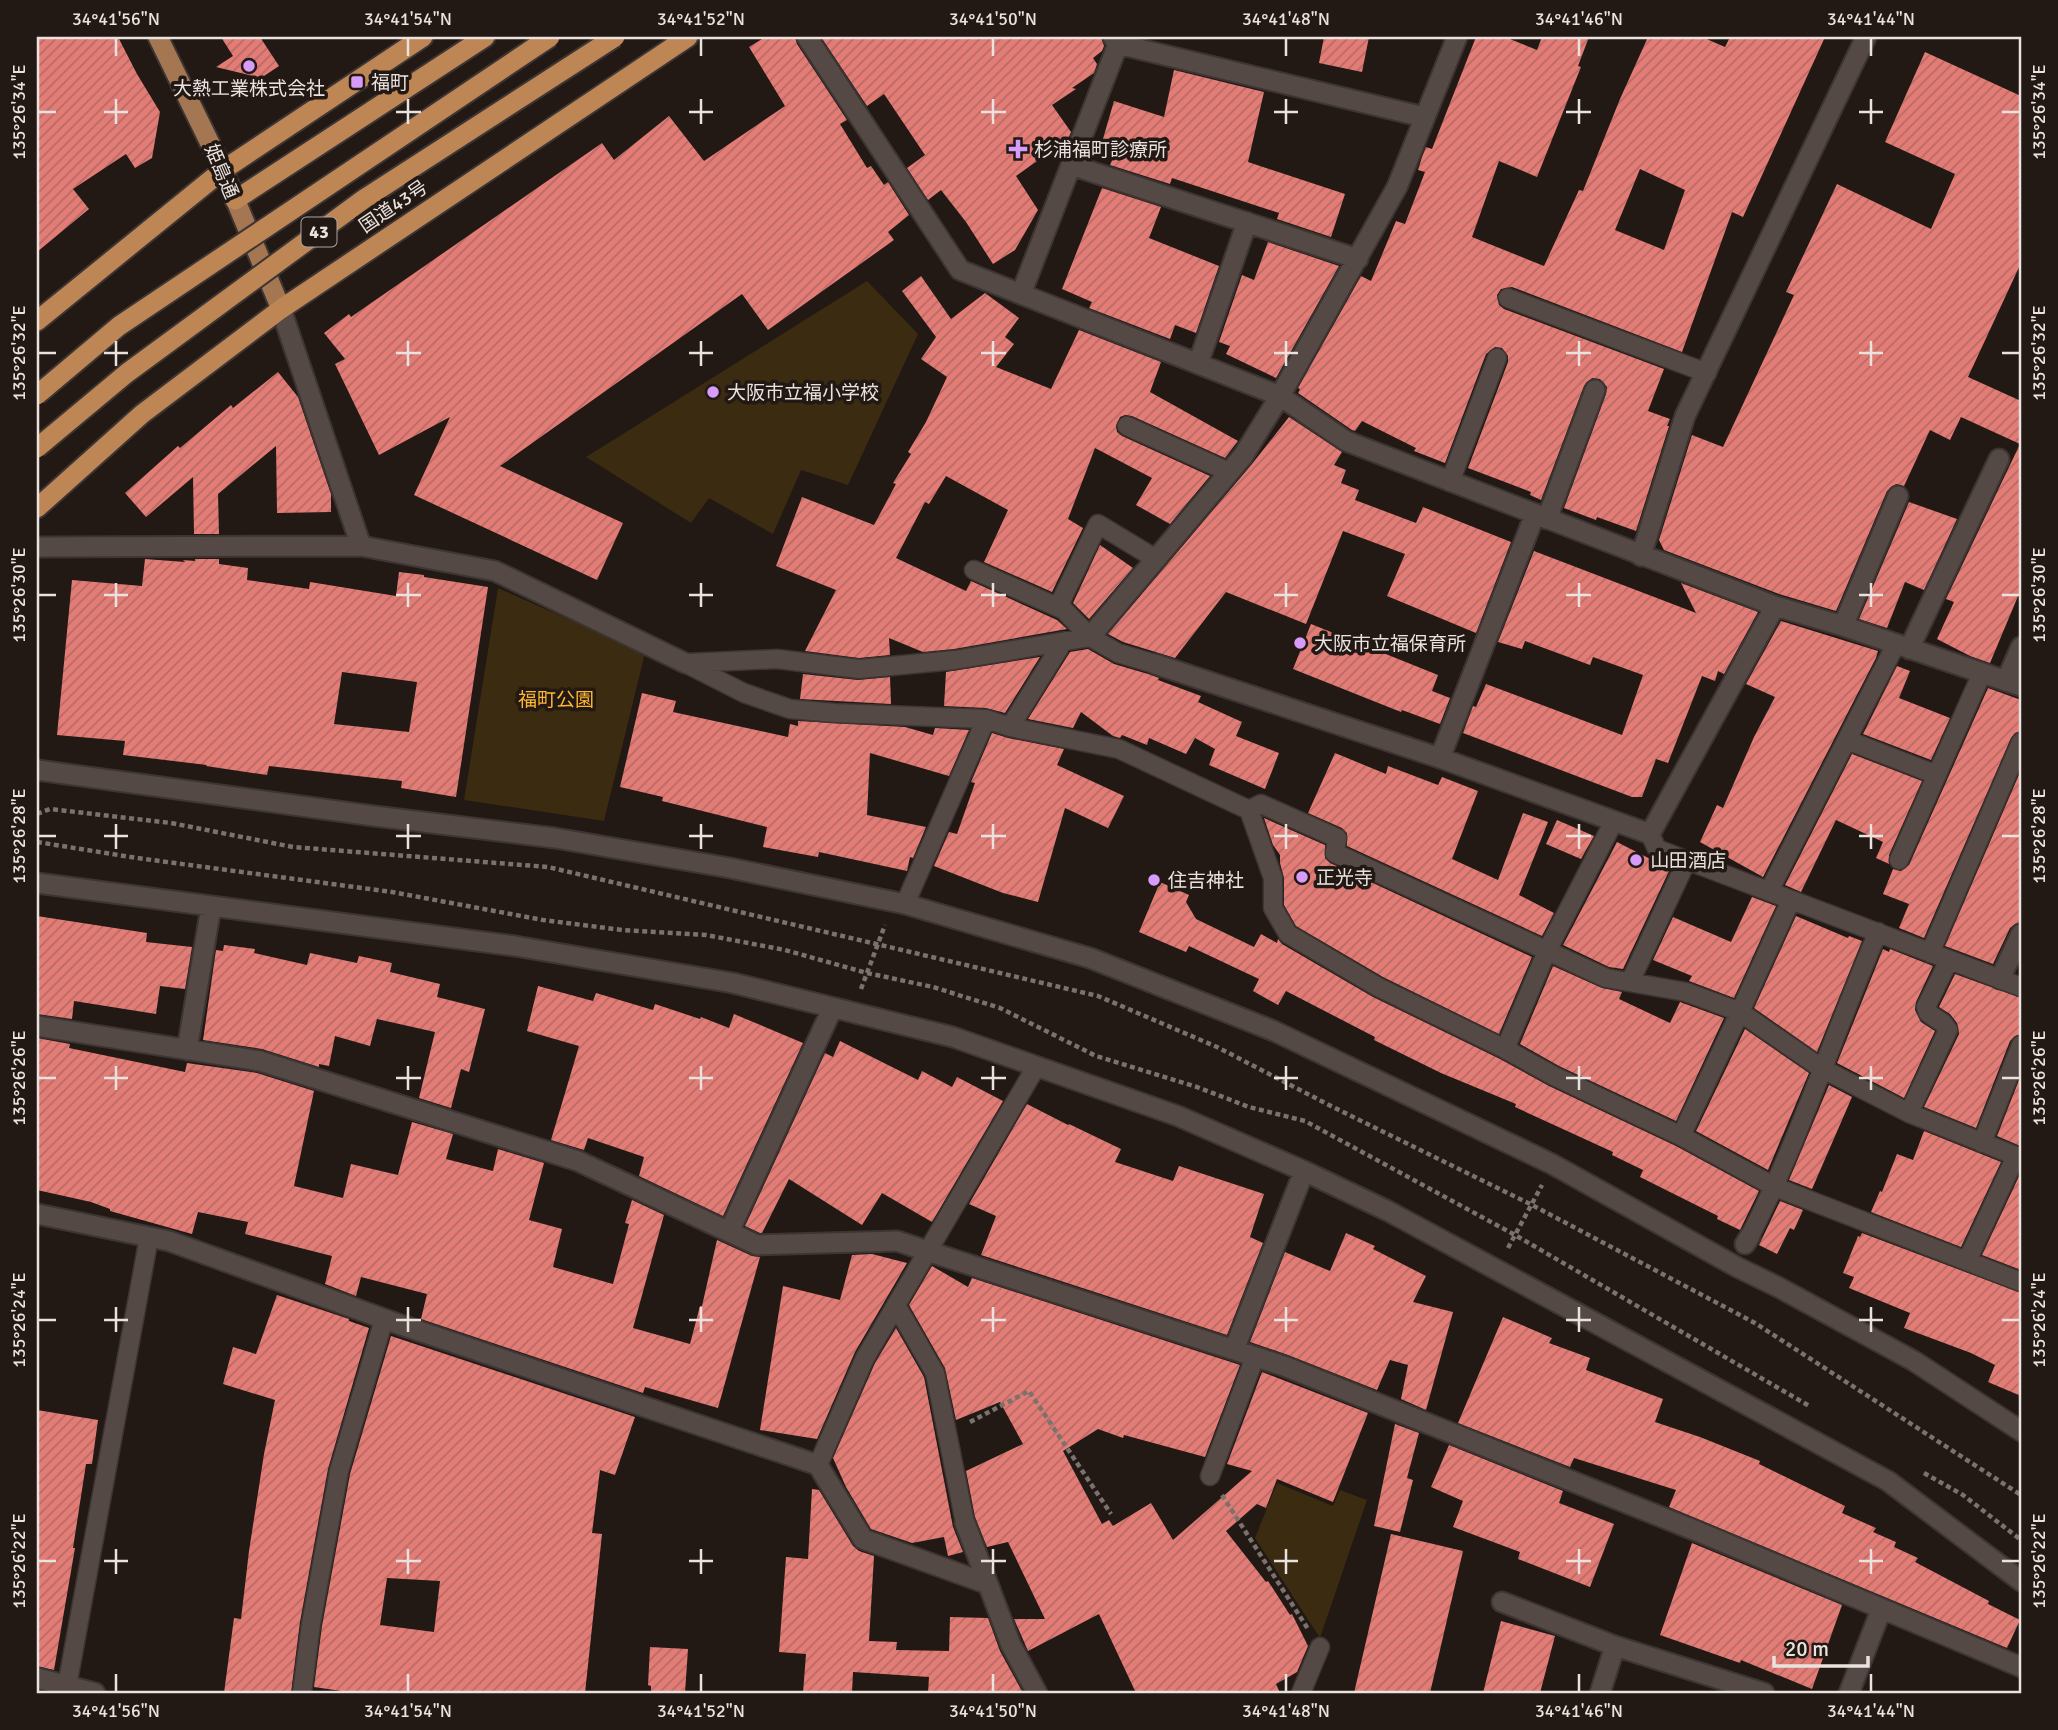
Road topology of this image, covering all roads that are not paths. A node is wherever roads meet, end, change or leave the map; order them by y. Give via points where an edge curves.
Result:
1 (158, 37) edge
2 (423, 37) edge
3 (485, 37) edge
4 (550, 37) edge
5 (615, 37) edge
6 (688, 37) edge
7 (807, 37) edge
8 (1457, 37) edge
9 (1866, 37) edge
10 (1115, 41) edge
11 (1424, 117) junction
12 (1071, 165) junction
13 (223, 170) junction
14 (235, 200) junction
15 (1247, 222) junction
16 (1358, 259) junction
17 (1021, 294) junction
18 (1508, 298) dead end
19 (281, 309) junction
20 (37, 321) edge
21 (1497, 358) dead end
22 (1198, 364) junction
23 (1706, 373) junction
24 (1595, 390) dead end
25 (37, 395) edge
26 (1280, 396) junction
27 (1127, 426) dead end
28 (37, 449) edge
29 (1999, 459) dead end
30 (1230, 472) junction
31 (1450, 482) junction
32 (1898, 496) dead end
33 (37, 508) edge
34 (1541, 517) junction
35 (37, 547) edge
36 (361, 547) junction
37 (1641, 556) junction
38 (1156, 559) junction
39 (974, 570) dead end
40 (1058, 607) junction
41 (1775, 607) junction
42 (1843, 626) junction
43 (1090, 637) junction
44 (1063, 642) junction
45 (1902, 647) junction
46 (2021, 647) edge
47 (684, 663) junction
48 (1155, 664) joint
49 (1982, 673) junction
50 (2014, 683) edge
51 (986, 719) junction
52 (1010, 727) junction
53 (1847, 740) junction
54 (2021, 742) edge
55 (1440, 758) junction
56 (37, 770) edge
57 (1937, 775) junction
58 (1250, 810) junction
59 (1614, 821) junction
60 (1650, 834) junction
61 (1686, 860) junction
62 (1899, 860) dead end
63 (37, 883) edge
64 (1769, 891) junction
65 (1791, 900) junction
66 (211, 907) junction
67 (897, 909) junction
68 (1878, 932) junction
69 (2021, 934) edge
70 (1547, 951) junction
71 (1930, 953) junction
72 (1949, 960) junction
73 (2000, 979) junction
74 (1630, 982) junction
75 (2021, 987) edge
76 (832, 1009) junction
77 (1740, 1012) junction
78 (37, 1026) edge
79 (2021, 1045) edge
80 (1505, 1049) junction
81 (187, 1050) junction
82 (1036, 1067) junction
83 (1821, 1068) junction
84 (1909, 1113) junction
85 (1681, 1136) junction
86 (1982, 1143) junction
87 (2018, 1156) edge
88 (1304, 1171) junction
89 (1775, 1187) junction
90 (37, 1214) edge
91 (729, 1232) junction
92 (149, 1237) junction
93 (1748, 1240) dead end
94 (927, 1251) junction
95 (1967, 1261) junction
96 (2021, 1282) edge
97 (896, 1305) junction
98 (384, 1319) junction
99 (1234, 1350) junction
100 (1255, 1357) junction
101 (2021, 1431) edge
102 (818, 1465) junction
103 (1210, 1476) road end
104 (965, 1523) joint
105 (2021, 1581) edge
106 (988, 1584) junction
107 (1502, 1602) dead end
108 (1881, 1610) junction
109 (1615, 1646) junction
110 (1320, 1647) road end
111 (2021, 1667) edge
112 (37, 1678) edge
113 (67, 1686) junction
114 (95, 1693) edge
115 (302, 1693) edge
116 (1037, 1693) edge
117 (1301, 1693) edge
118 (1600, 1693) edge
119 (1764, 1693) edge
120 (1849, 1693) edge

1 - 13 main road, 姫島通
2 - 13 highway
3 - 14 highway
4 - 25 highway, 43, bridge via 119,326
5 - 28 highway, 国道43号 / 43, bridge via 364,199 127,373
6 - 19 highway, 国道43号 / 43
7 - 17 street via 960,270
8 - 11 street
9 - 23 street
10 - 11 street
10 - 12 street
11 - 16 street via 1397,187
12 - 15 street
12 - 17 street
13 - 14 main road, 姫島通
13 - 20 highway
14 - 19 main road, 姫島通
15 - 16 street
15 - 22 street
16 - 26 street
17 - 22 street
18 - 23 lane
19 - 33 highway, 国道43号 / 43 via 142,414
19 - 36 street
21 - 31 lane
22 - 26 street
23 - 37 street via 1685,416
24 - 34 street
26 - 30 street
26 - 31 street via 1346,441
27 - 30 lane
29 - 45 street
30 - 38 street
31 - 34 street
32 - 42 street
34 - 37 street
34 - 55 street
35 - 36 street
36 - 47 street via 495,571
37 - 41 street
38 - 40 lane via 1098,524
38 - 43 street
39 - 40 lane
40 - 43 lane
41 - 42 street
41 - 60 street
42 - 45 street
43 - 44 lane
43 - 48 lane via 1118,653
44 - 47 lane via 955,660 859,669 777,659
44 - 52 lane
45 - 49 street
45 - 53 lane
46 - 50 street
47 - 51 lane via 744,693 790,709
48 - 55 street
49 - 50 street
49 - 57 lane
51 - 52 lane
51 - 67 lane
52 - 58 lane via 1119,749
53 - 57 lane
53 - 64 lane
54 - 71 lane
55 - 59 street
56 - 67 street via 555,838 730,868
57 - 62 lane
58 - 70 lane via 1261,804 1337,838 1335,853
58 - 80 lane via 1273,878 1273,908 1289,933 1378,987
59 - 60 street
59 - 70 lane
60 - 61 lane via 1657,849
61 - 64 lane
61 - 74 lane
63 - 66 street
64 - 65 lane
65 - 68 lane
65 - 77 lane
66 - 76 street via 515,946 733,983
66 - 81 street
67 - 101 street via 1090,958 1274,1031 1552,1164 1914,1362
68 - 71 lane
68 - 83 lane
69 - 73 street
70 - 74 lane via 1606,978
70 - 80 lane
71 - 72 lane
72 - 73 lane
72 - 84 lane via 1926,1007 1948,1031
73 - 75 lane
74 - 77 lane via 1686,992
76 - 82 street via 953,1037
76 - 91 street
77 - 83 lane
77 - 85 lane
78 - 81 street
79 - 86 lane
80 - 85 lane
81 - 91 street via 260,1061 578,1161
82 - 88 street via 1178,1116
82 - 94 lane
83 - 84 lane
83 - 89 lane
84 - 86 lane
85 - 89 lane
86 - 87 lane
87 - 95 lane
88 - 99 street
88 - 105 street via 1388,1210 1888,1480
89 - 93 lane
89 - 95 lane
90 - 92 street
91 - 94 street via 757,1245 897,1241
92 - 98 street
92 - 113 lane
94 - 97 lane
94 - 99 street
95 - 96 lane
97 - 102 lane via 865,1357
97 - 104 lane via 935,1373
98 - 102 street
98 - 115 lane via 339,1471
99 - 100 street
100 - 103 lane
100 - 108 street via 1673,1521
102 - 106 street via 863,1539
104 - 106 street
106 - 116 street
107 - 109 street
108 - 111 street
108 - 120 street
109 - 118 street
109 - 119 street
110 - 117 lane
112 - 113 street
113 - 114 street

